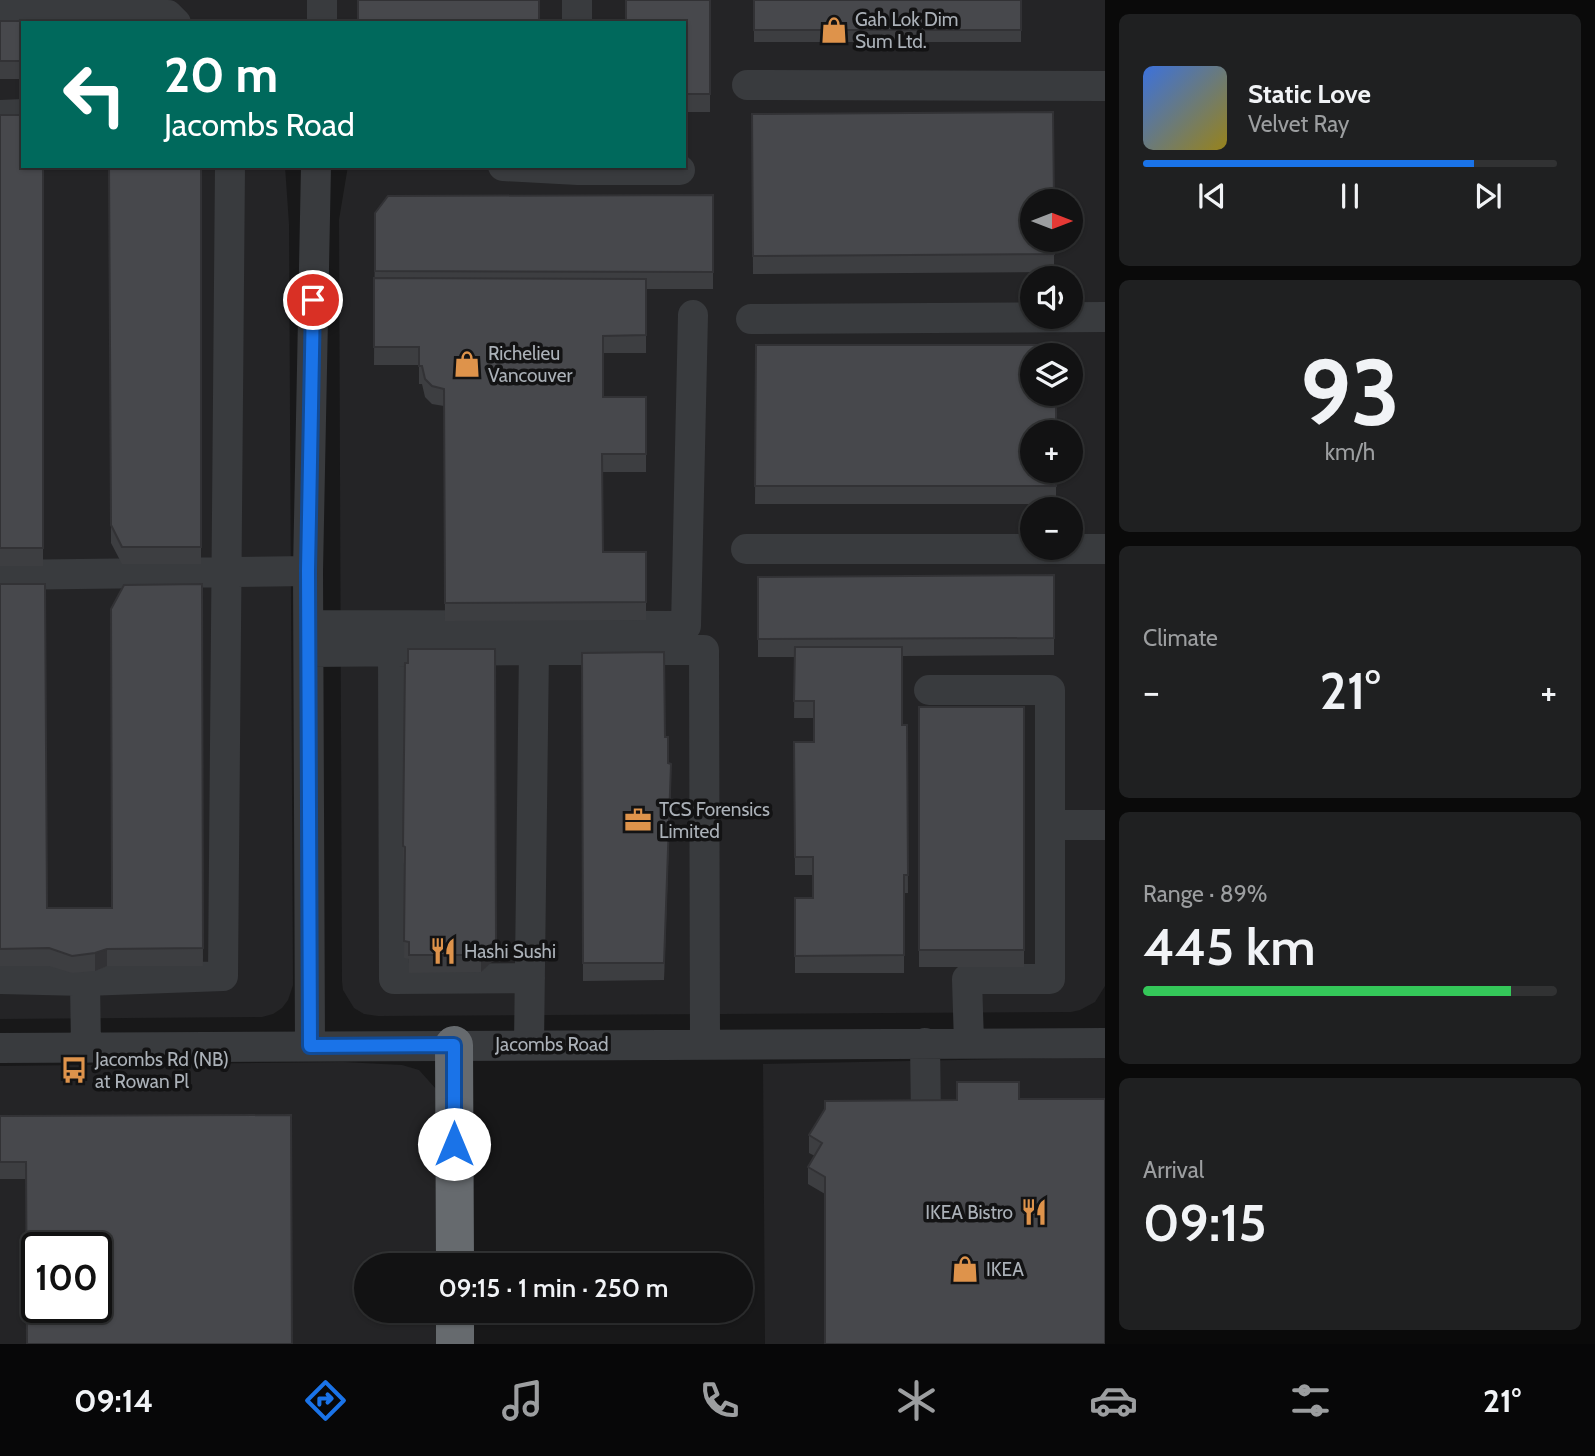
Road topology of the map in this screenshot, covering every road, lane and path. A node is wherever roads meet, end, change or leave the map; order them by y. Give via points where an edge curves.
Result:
1 (322, 0) edge
2 (577, 0) edge
3 (0, 15) edge
4 (174, 21) edge
5 (322, 21) edge
6 (577, 21) edge
7 (747, 85) dead end
8 (1105, 86) edge
9 (21, 114) edge
10 (0, 115) edge
11 (230, 168) edge
12 (316, 168) edge
13 (578, 168) edge
14 (680, 170) dead end
15 (693, 315) dead end
16 (1105, 317) edge
17 (751, 318) dead end
18 (1105, 549) edge
19 (746, 550) dead end
20 (308, 571) junction
21 (227, 572) junction
22 (0, 575) edge
23 (309, 639) junction
24 (534, 650) junction
25 (393, 651) junction
26 (929, 690) dead end
27 (1050, 825) junction
28 (1105, 825) edge
29 (530, 978) junction
30 (0, 979) edge
31 (85, 981) junction
32 (705, 1043) junction
33 (925, 1043) junction
34 (969, 1043) junction
35 (1105, 1043) edge
36 (529, 1044) junction
37 (454, 1045) junction
38 (310, 1046) junction
39 (0, 1048) edge
40 (86, 1048) junction
41 (926, 1118) edge
42 (455, 1253) edge
43 (455, 1323) edge
44 (456, 1344) edge

1 - 5 street
2 - 6 street
3 - 4 street via 168,15
7 - 8 street
9 - 10 street
11 - 21 street
12 - 20 street
13 - 14 street
15 - 23 street via 685,626
16 - 17 street
18 - 19 street
20 - 21 street
20 - 23 street
21 - 22 street
21 - 31 street via 223,976
23 - 25 street
23 - 38 street
24 - 25 street
24 - 29 street
24 - 32 street via 704,650
25 - 29 street via 394,979
26 - 27 street via 1050,690
27 - 28 street
27 - 34 street via 1050,979 967,979
29 - 36 street
30 - 31 street
31 - 40 street
32 - 33 street, Jacombs Road
32 - 36 street, Jacombs Road
33 - 34 street, Jacombs Road
33 - 41 street
34 - 35 street, Jacombs Road
36 - 37 street, Jacombs Road
37 - 38 street, Jacombs Road
37 - 42 highway
38 - 40 street, Jacombs Road
39 - 40 street, Jacombs Road
43 - 44 highway

